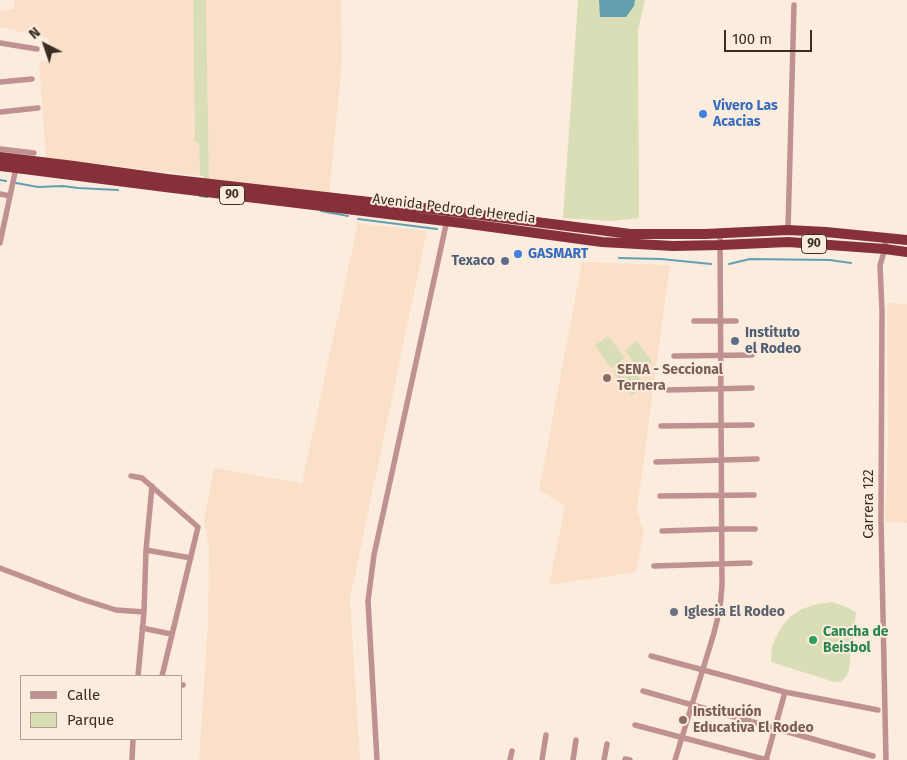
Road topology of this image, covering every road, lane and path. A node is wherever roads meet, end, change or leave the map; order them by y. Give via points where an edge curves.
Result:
1 (794, 5) dead end
2 (0, 43) edge
3 (37, 49) dead end
4 (32, 79) dead end
5 (0, 82) edge
6 (38, 108) dead end
7 (0, 112) edge
8 (0, 149) edge
9 (34, 153) dead end
10 (0, 157) edge
11 (0, 166) edge
12 (16, 168) junction
13 (0, 194) edge
14 (10, 196) junction
15 (448, 216) junction
16 (788, 230) junction
17 (720, 233) junction
18 (886, 238) junction
19 (907, 240) edge
20 (0, 243) edge
21 (720, 245) junction
22 (885, 249) junction
23 (907, 252) edge
24 (736, 321) dead end
25 (694, 322) dead end
26 (720, 322) junction
27 (721, 355) junction
28 (752, 355) dead end
29 (674, 356) dead end
30 (721, 388) junction
31 (752, 388) dead end
32 (668, 390) dead end
33 (722, 425) junction
34 (752, 425) dead end
35 (661, 426) dead end
36 (757, 460) dead end
37 (722, 461) junction
38 (656, 462) dead end
39 (131, 476) dead end
40 (152, 486) junction
41 (754, 494) dead end
42 (722, 495) junction
43 (660, 496) dead end
44 (723, 529) junction
45 (755, 529) dead end
46 (662, 531) dead end
47 (146, 550) junction
48 (190, 558) junction
49 (723, 563) junction
50 (750, 563) dead end
51 (654, 566) dead end
52 (0, 568) edge
53 (144, 612) junction
54 (142, 628) junction
55 (171, 634) junction
56 (651, 656) dead end
57 (703, 670) junction
58 (138, 675) edge
59 (162, 675) edge
60 (643, 691) dead end
61 (785, 692) junction
62 (692, 705) junction
63 (878, 710) dead end
64 (635, 725) dead end
65 (775, 728) junction
66 (546, 735) dead end
67 (682, 737) junction
68 (133, 740) edge
69 (576, 740) dead end
70 (607, 744) dead end
71 (512, 751) dead end
72 (873, 756) dead end
73 (132, 760) edge
74 (377, 760) edge
75 (510, 760) edge
76 (542, 760) edge
77 (573, 760) edge
78 (604, 760) edge
79 (675, 760) edge
80 (766, 760) edge
81 (886, 760) edge

1 - 16 street
2 - 3 street
4 - 5 street
6 - 7 street
8 - 9 street
10 - 15 highway, Avenida Pedro de Heredia / 90
11 - 12 highway, Avenida Pedro de Heredia / 90
12 - 14 street
12 - 15 highway, Avenida Pedro de Heredia / 90
13 - 14 street
14 - 20 street
15 - 17 highway, Avenida Pedro de Heredia / 90 via 622,233
15 - 21 highway, Avenida Pedro de Heredia / 90 via 602,242
15 - 74 street via 374,555 368,601
16 - 17 highway, Avenida Pedro de Heredia / 90
16 - 18 highway, Avenida Pedro de Heredia / 90
17 - 21 street
18 - 19 highway, Avenida Pedro de Heredia / 90
18 - 22 street, Carrera 122
21 - 22 highway, Avenida Pedro de Heredia / 90 via 788,242
21 - 26 street
22 - 23 highway, Avenida Pedro de Heredia / 90
22 - 81 street, Carrera 122 via 880,265
24 - 26 street
25 - 26 street
26 - 27 street
27 - 28 street
27 - 29 street
27 - 30 street
30 - 31 street
30 - 32 street
30 - 33 street
33 - 34 street
33 - 35 street
33 - 37 street
36 - 37 street
37 - 38 street
37 - 42 street
39 - 40 street via 142,478
40 - 47 street
40 - 48 street via 198,527
41 - 42 street
42 - 43 street
42 - 44 street
44 - 45 street
44 - 46 street
44 - 49 street
47 - 48 street
47 - 53 street
48 - 55 street
49 - 50 street
49 - 51 street
49 - 57 street via 720,608
52 - 53 street via 81,600 116,610
53 - 54 street
54 - 55 street
54 - 58 street
55 - 59 street
56 - 57 street
57 - 61 street
57 - 62 street
60 - 62 street
61 - 63 street
61 - 65 street
62 - 65 street
62 - 67 street
64 - 67 street
65 - 72 street
65 - 80 street
66 - 76 street
67 - 79 street
67 - 80 street
68 - 73 street
69 - 77 street
70 - 78 street
71 - 75 street

